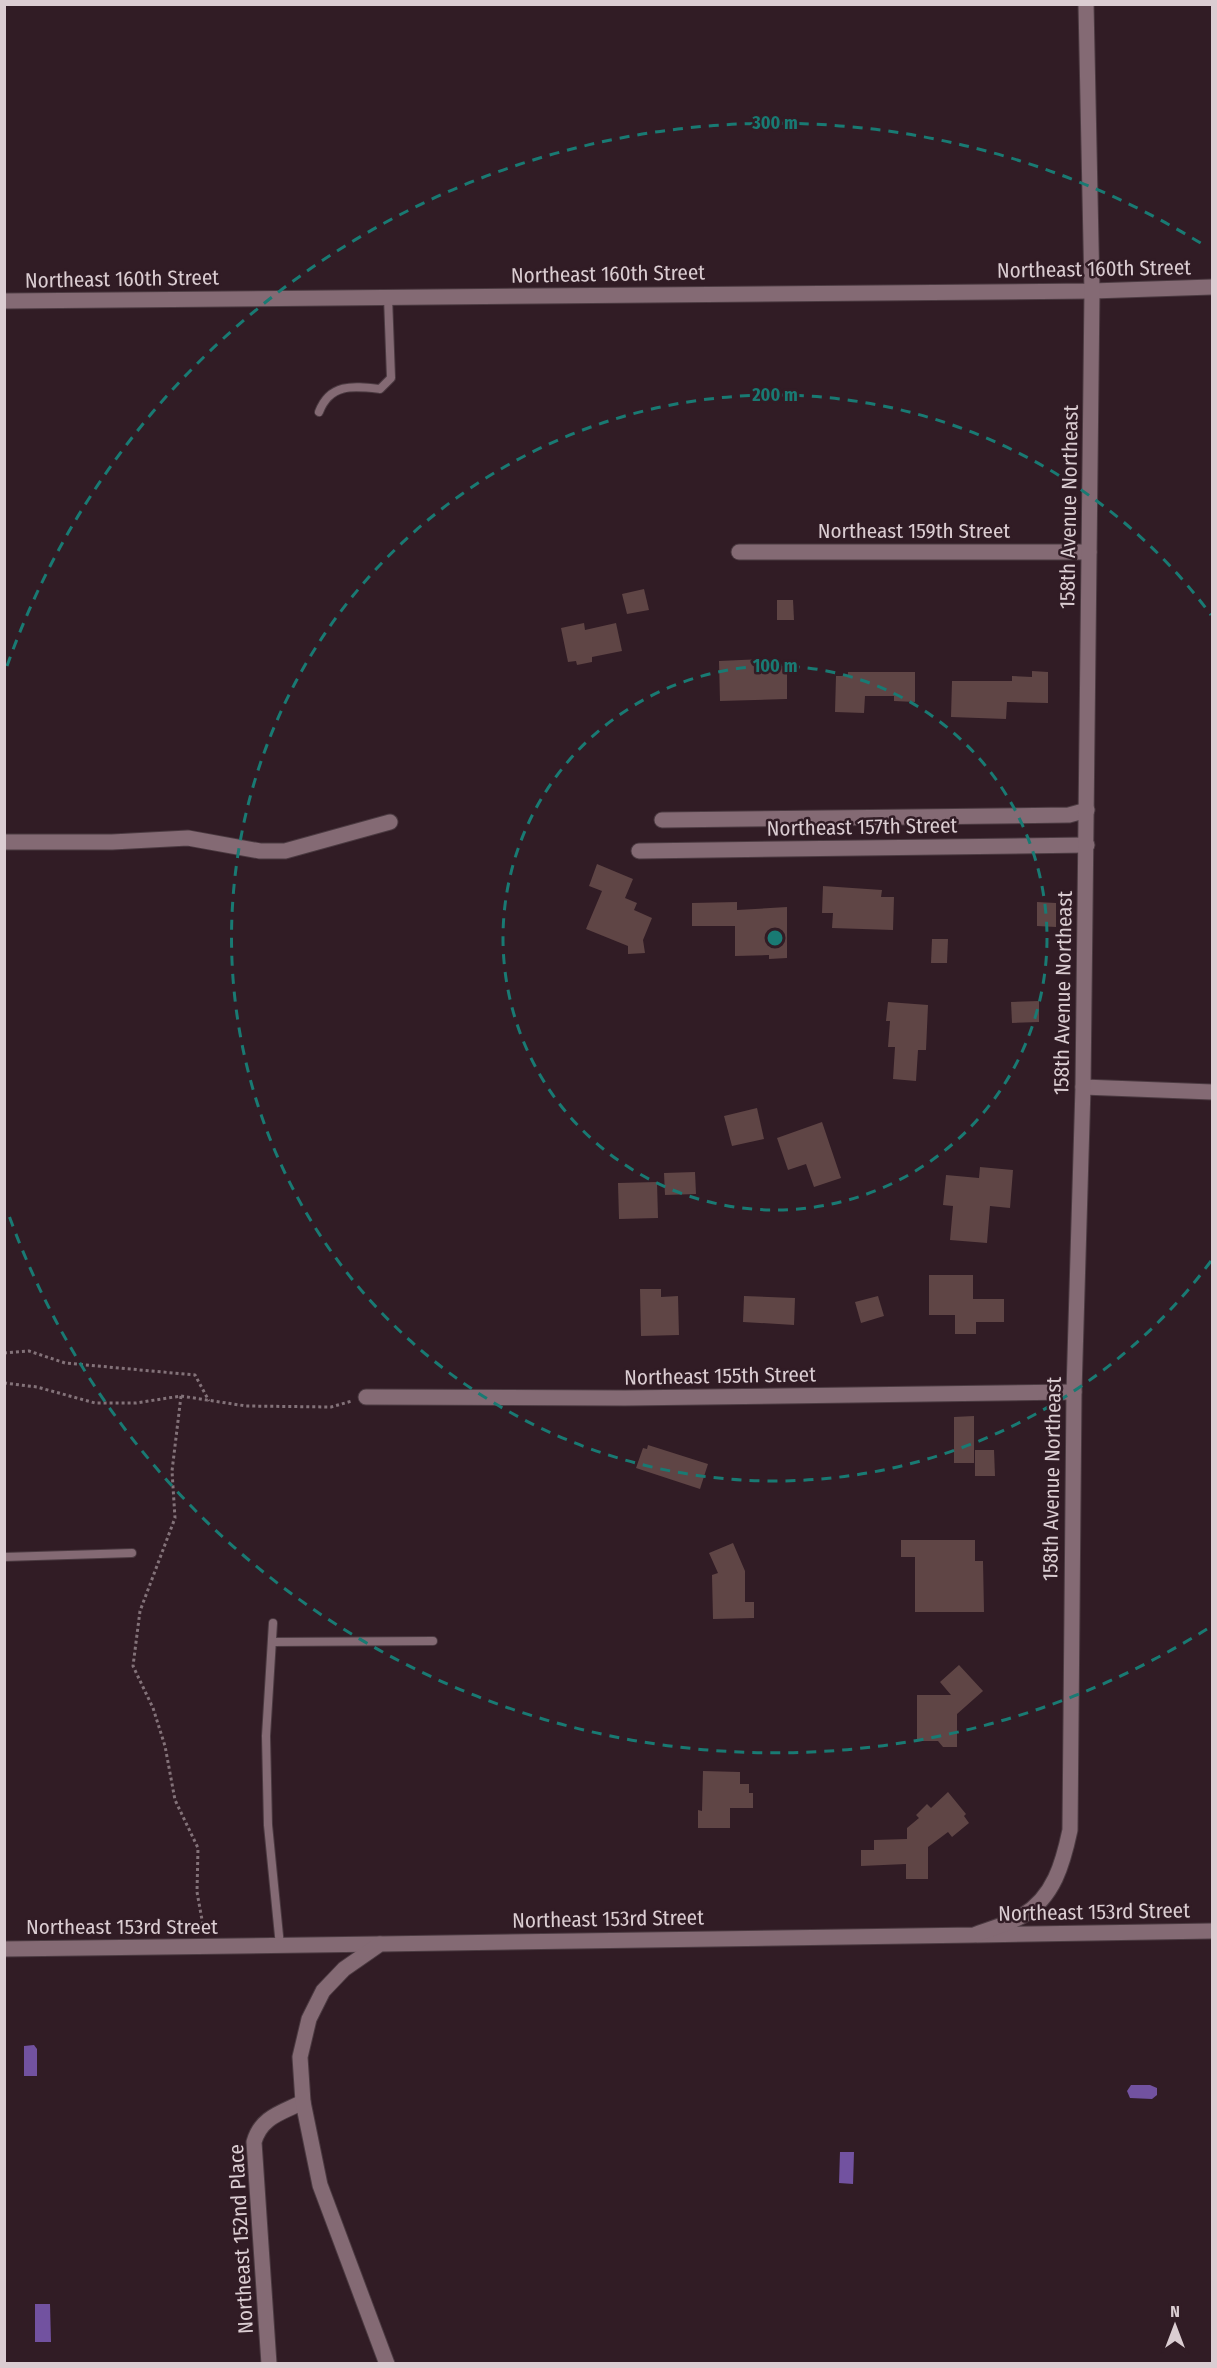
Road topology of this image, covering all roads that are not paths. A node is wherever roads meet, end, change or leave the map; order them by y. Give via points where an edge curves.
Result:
1 (1086, 4) edge
2 (1212, 287) edge
3 (1092, 291) junction
4 (388, 297) junction
5 (4, 301) edge
6 (319, 412) dead end
7 (739, 552) dead end
8 (1089, 552) junction
9 (1087, 810) junction
10 (662, 820) dead end
11 (390, 822) dead end
12 (4, 842) edge
13 (1086, 845) junction
14 (639, 851) dead end
15 (1083, 1087) junction
16 (1212, 1092) edge
17 (1074, 1392) junction
18 (366, 1397) road end
19 (132, 1553) dead end
20 (4, 1557) edge
21 (273, 1623) dead end
22 (433, 1641) dead end
23 (272, 1642) junction
24 (1212, 1931) edge
25 (974, 1935) junction
26 (380, 1944) junction
27 (280, 1947) junction
28 (4, 1949) edge
29 (303, 2102) junction
30 (268, 2364) edge
31 (387, 2364) edge

1 - 3 street, 158th Avenue Northeast
2 - 3 street, Northeast 160th Street
3 - 4 street, Northeast 160th Street
3 - 8 street, 158th Avenue Northeast
4 - 5 street, Northeast 160th Street
4 - 6 lane via 391,378 380,389 358,386 334,390
7 - 8 street, Northeast 159th Street
8 - 9 street, 158th Avenue Northeast
9 - 10 street via 1069,815
9 - 13 street, 158th Avenue Northeast
11 - 12 street via 285,851 260,851 188,838 112,843
13 - 14 street, Northeast 157th Street
13 - 15 street, 158th Avenue Northeast
15 - 16 street
15 - 17 street, 158th Avenue Northeast
17 - 18 street, Northeast 155th Street
17 - 25 street, 158th Avenue Northeast via 1070,1830 1062,1865 1048,1892 1023,1915
19 - 20 lane
21 - 23 lane
22 - 23 lane
23 - 27 lane via 266,1736 268,1825
24 - 25 street, Northeast 153rd Street
25 - 26 street, Northeast 153rd Street
26 - 27 street, Northeast 153rd Street
26 - 29 street via 344,1969 323,1991 309,2019 300,2057
27 - 28 street, Northeast 153rd Street
29 - 30 street, Northeast 152nd Place via 270,2118 258,2129 254,2142
29 - 31 street via 320,2186

